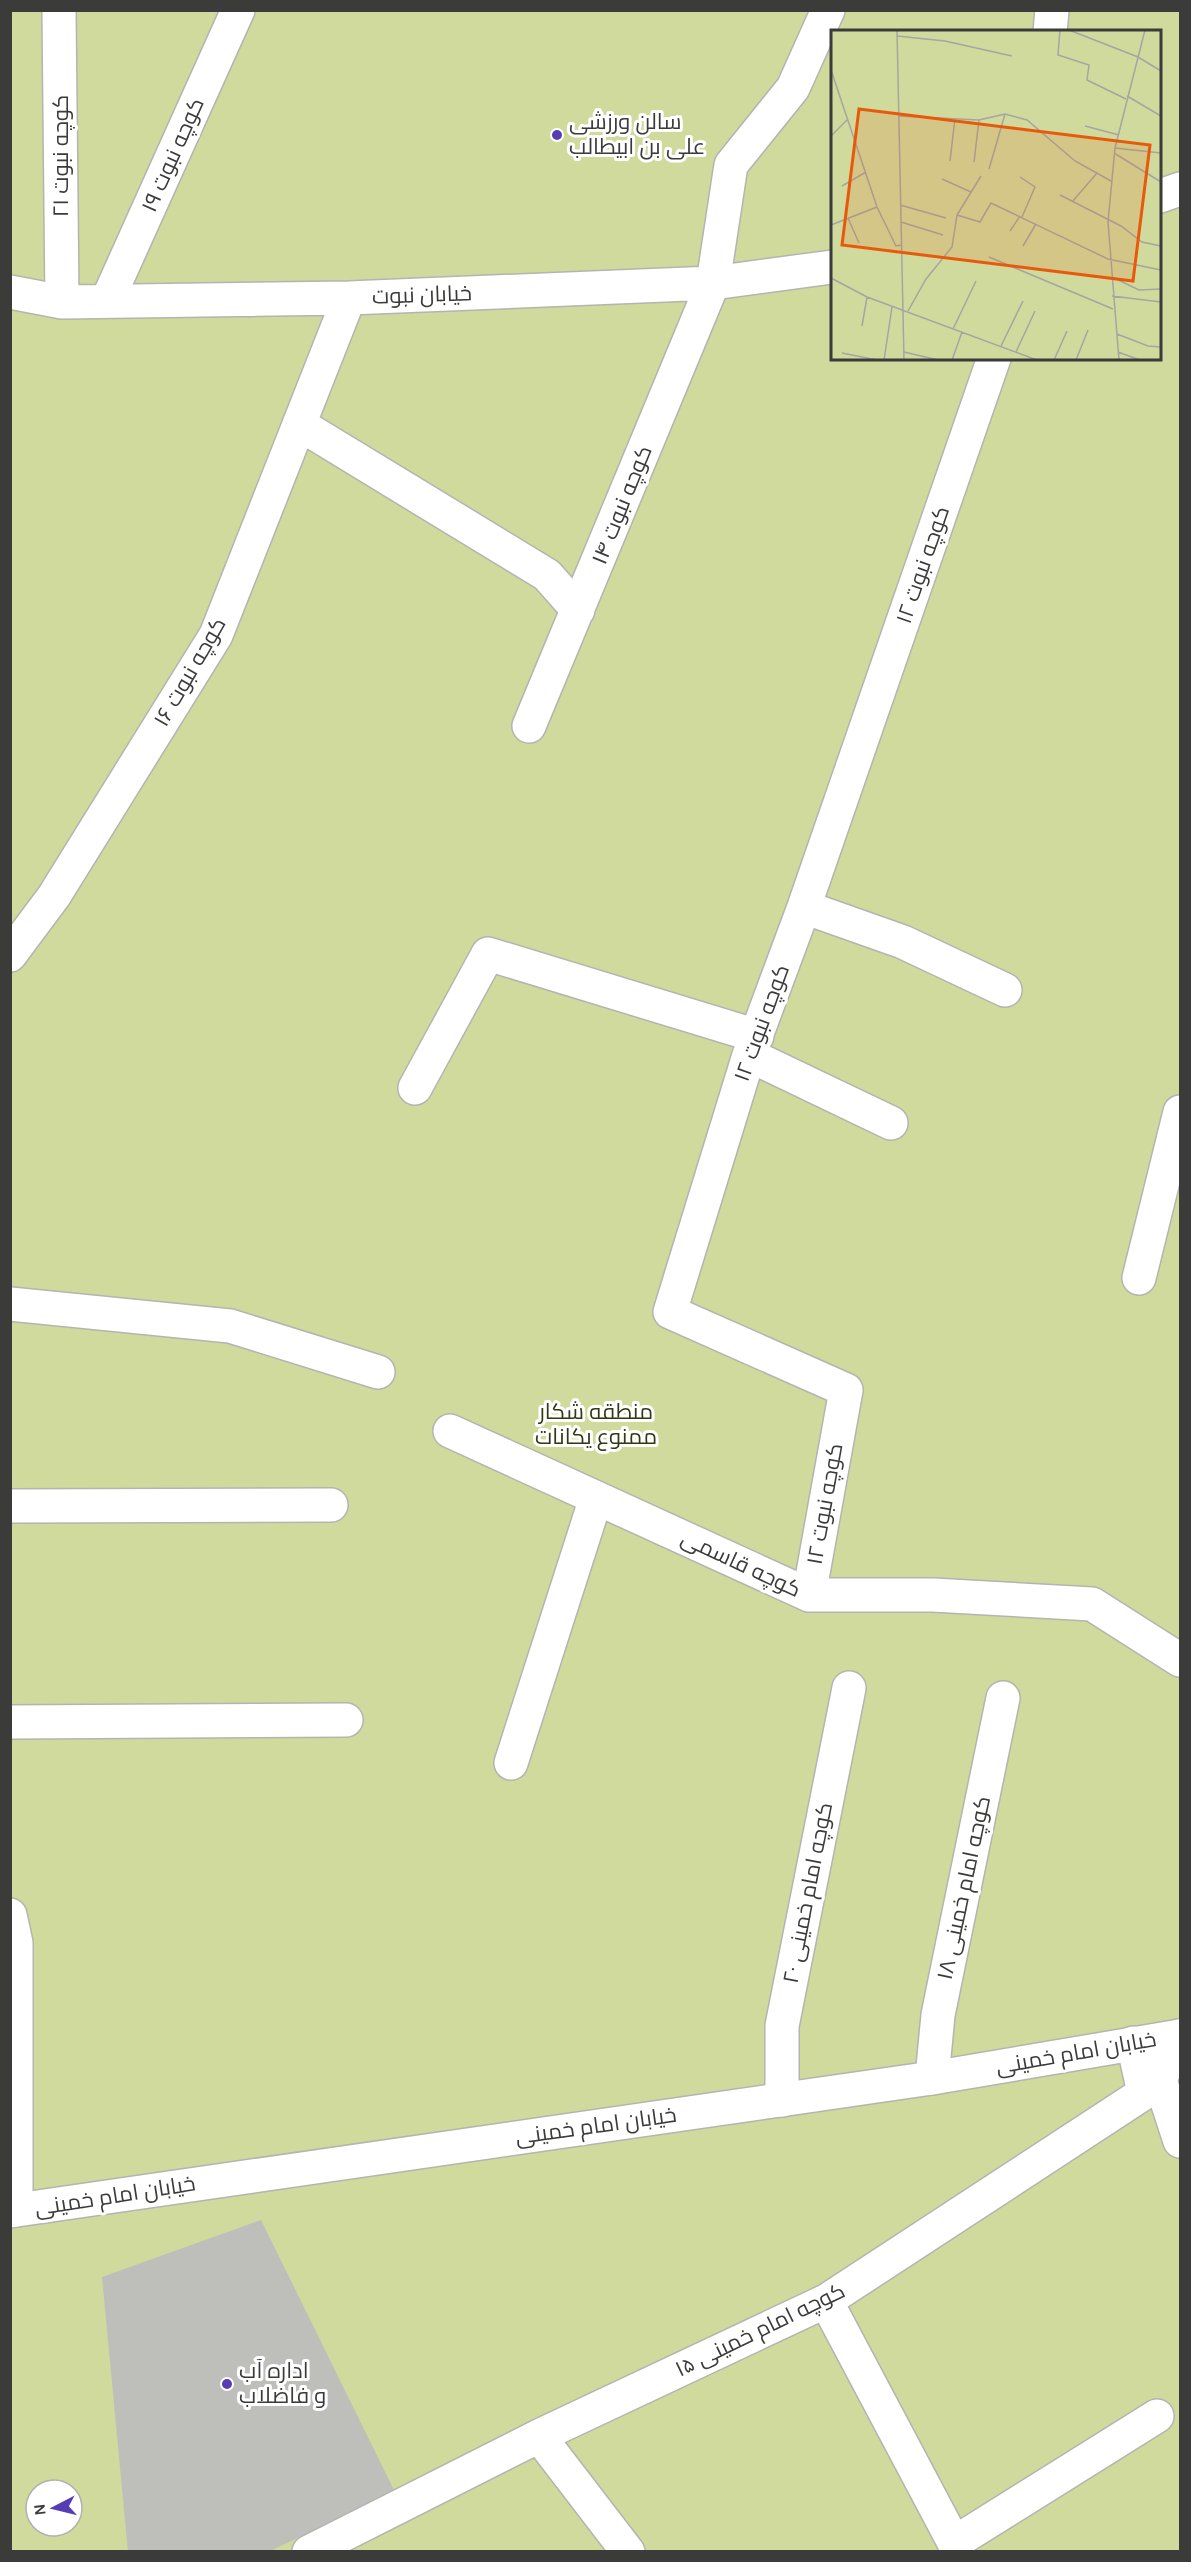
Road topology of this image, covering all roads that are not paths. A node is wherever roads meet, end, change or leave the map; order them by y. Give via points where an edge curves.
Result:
1 (59, 10) edge
2 (238, 10) edge
3 (828, 10) edge
4 (1052, 10) edge
5 (1050, 30) edge
6 (1180, 189) edge
7 (1161, 196) edge
8 (831, 267) edge
9 (713, 283) junction
10 (10, 292) edge
11 (349, 298) junction
12 (108, 299) junction
13 (62, 302) junction
14 (993, 360) edge
15 (299, 424) junction
16 (578, 610) junction
17 (528, 726) dead end
18 (804, 907) junction
19 (10, 955) edge
20 (1005, 990) dead end
21 (753, 1045) junction
22 (415, 1088) dead end
23 (1180, 1112) edge
24 (891, 1123) dead end
25 (1139, 1278) dead end
26 (10, 1304) edge
27 (378, 1372) dead end
28 (450, 1431) dead end
29 (596, 1498) junction
30 (331, 1504) dead end
31 (10, 1506) edge
32 (809, 1595) junction
33 (1180, 1660) edge
34 (849, 1688) dead end
35 (1003, 1698) dead end
36 (346, 1719) dead end
37 (10, 1722) edge
38 (511, 1763) dead end
39 (10, 1915) edge
40 (1180, 2036) edge
41 (1133, 2043) junction
42 (932, 2078) junction
43 (782, 2100) junction
44 (1180, 2141) edge
45 (13, 2211) edge
46 (826, 2301) junction
47 (1157, 2416) dead end
48 (539, 2436) junction
49 (956, 2547) edge
50 (309, 2552) edge
51 (628, 2552) edge

1 - 13 street, کوچه نبوت ۲۱
2 - 12 street, کوچه نبوت ۱۹
3 - 9 street, کوچه نبوت ۱۴ via 793,88 731,165
4 - 5 street
6 - 7 street
8 - 9 street, خیابان نبوت
9 - 11 street, خیابان نبوت
9 - 16 street, کوچه نبوت ۱۴
10 - 13 street, خیابان نبوت
11 - 12 street, خیابان نبوت
11 - 15 street, کوچه نبوت ۱۶
12 - 13 street, خیابان نبوت
14 - 18 street, کوچه نبوت ۱۲
15 - 16 street via 547,574
15 - 19 street, کوچه نبوت ۱۶ via 216,635 54,896
16 - 17 street, کوچه نبوت ۱۴
18 - 20 street via 903,942
18 - 21 street, کوچه نبوت ۱۲
21 - 22 street via 488,954
21 - 24 street
21 - 32 street, کوچه نبوت ۱۲ via 670,1312 846,1390
23 - 25 street
26 - 27 street via 230,1326
28 - 29 street, کوچه قاسمی
29 - 32 street, کوچه قاسمی
29 - 38 street
30 - 31 street
32 - 33 street, کوچه قاسمی via 933,1594 1092,1604
34 - 43 street, کوچه امام خمینی ۲۰ via 782,2026
35 - 42 street, کوچه امام خمینی ۱۸ via 938,2015
36 - 37 street
39 - 45 street via 16,1943
40 - 41 street, خیابان امام خمینی
40 - 44 street via 1160,2080
41 - 42 street, خیابان امام خمینی
41 - 46 street, کوچه امام خمینی ۱۵ via 1144,2093
42 - 43 street, خیابان امام خمینی
43 - 45 street, خیابان امام خمینی
46 - 48 street, کوچه امام خمینی ۱۵
46 - 49 street
47 - 49 street
48 - 50 street, کوچه امام خمینی ۱۵
48 - 51 street

